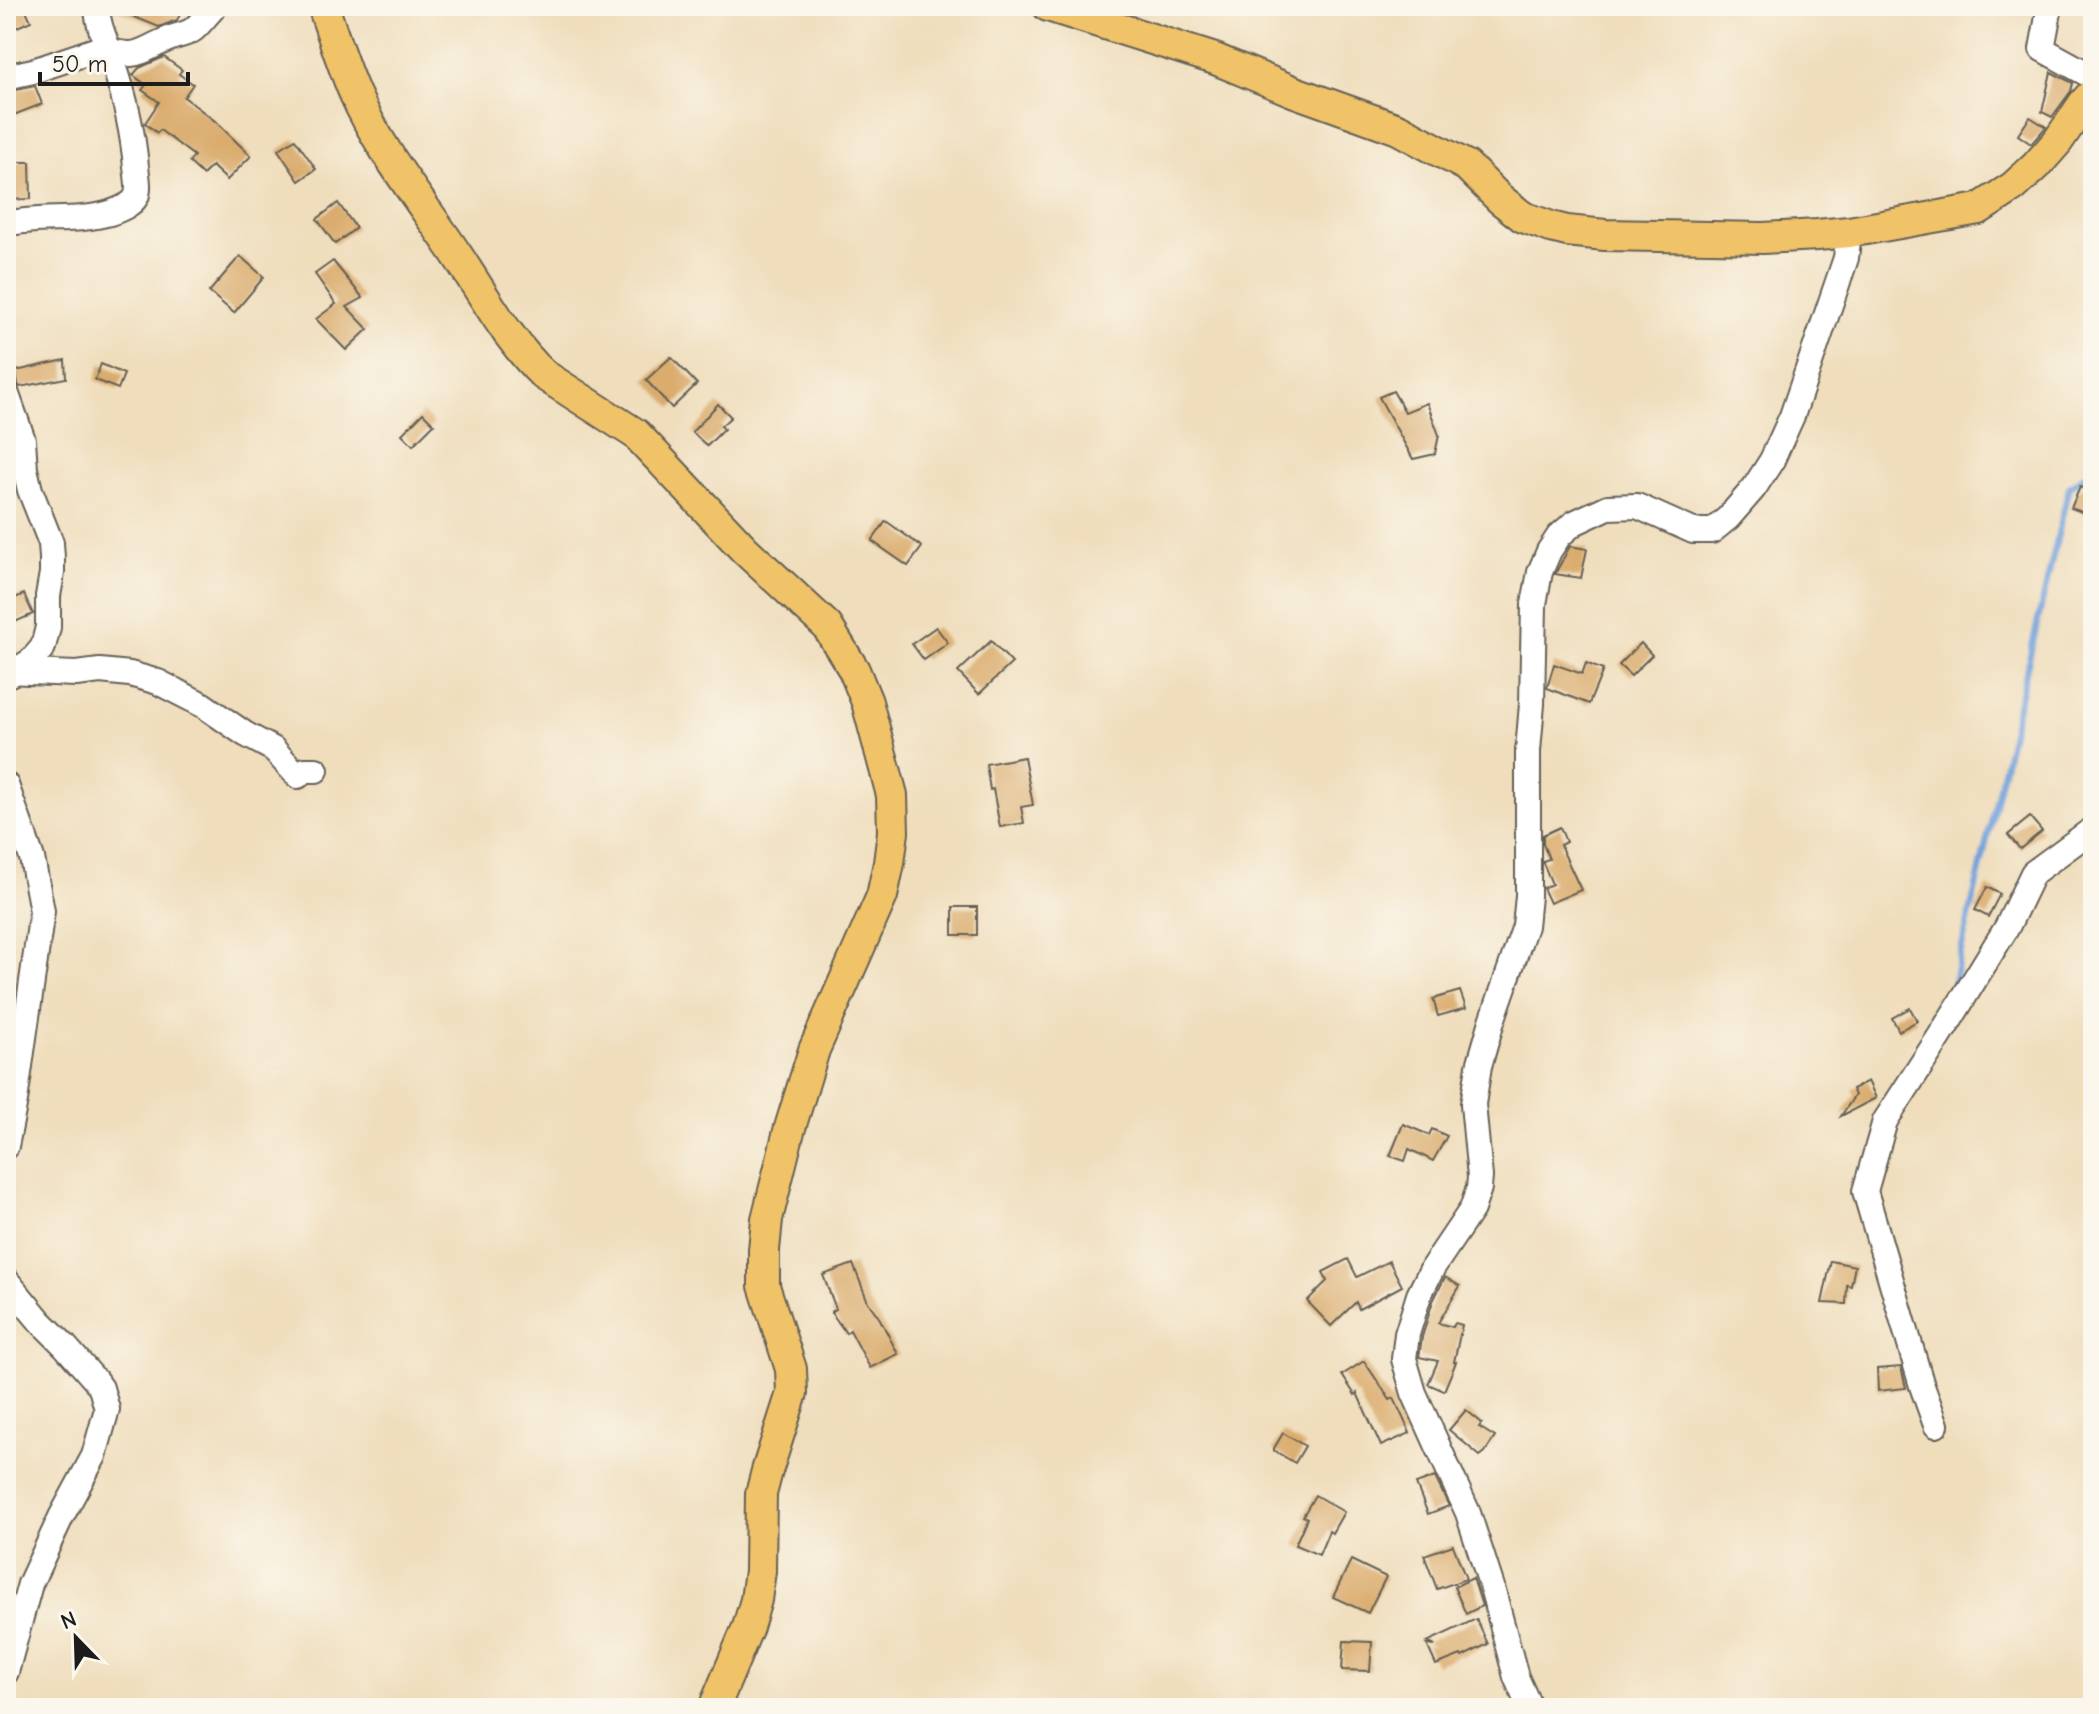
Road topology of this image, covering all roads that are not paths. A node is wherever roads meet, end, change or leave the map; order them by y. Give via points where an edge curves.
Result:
1 (97, 6) edge
2 (215, 6) edge
3 (323, 6) edge
4 (1048, 6) edge
5 (2050, 6) edge
6 (110, 51) junction
7 (6, 77) edge
8 (2093, 77) edge
9 (2093, 93) edge
10 (6, 224) edge
11 (1849, 232) junction
12 (6, 392) edge
13 (8, 674) edge
14 (316, 770) dead end
15 (6, 785) edge
16 (2093, 829) edge
17 (6, 1146) edge
18 (6, 1280) edge
19 (1936, 1425) dead end
20 (6, 1672) edge
21 (714, 1708) edge
22 (1530, 1708) edge

1 - 6 street
2 - 6 street via 191,32 144,52
3 - 21 main road via 368,120 532,363 636,434 745,550 827,626 867,702 892,795 893,832 882,896 814,1050 767,1219 764,1286 791,1369 792,1393 761,1494 756,1600
4 - 11 main road via 1215,59 1398,129 1467,166 1523,217 1551,227 1605,235 1763,238
5 - 8 street via 2042,49
6 - 7 street via 101,48
6 - 10 street via 134,141 136,197 94,217
9 - 11 main road via 2036,166 1979,209
11 - 22 street via 1846,258 1792,416 1772,460 1728,518 1712,531 1693,531 1637,506 1608,507 1559,536 1540,572 1532,641 1525,926 1479,1066 1473,1104 1479,1188 1472,1209 1419,1295 1404,1359 1468,1513
12 - 13 street via 52,558 43,647
13 - 14 street via 100,671 158,682 273,749 298,776
15 - 17 street via 32,858 42,911
16 - 19 street via 2033,873 2007,927 1885,1121 1865,1191
18 - 20 street via 95,1380 107,1409 94,1456 30,1584

